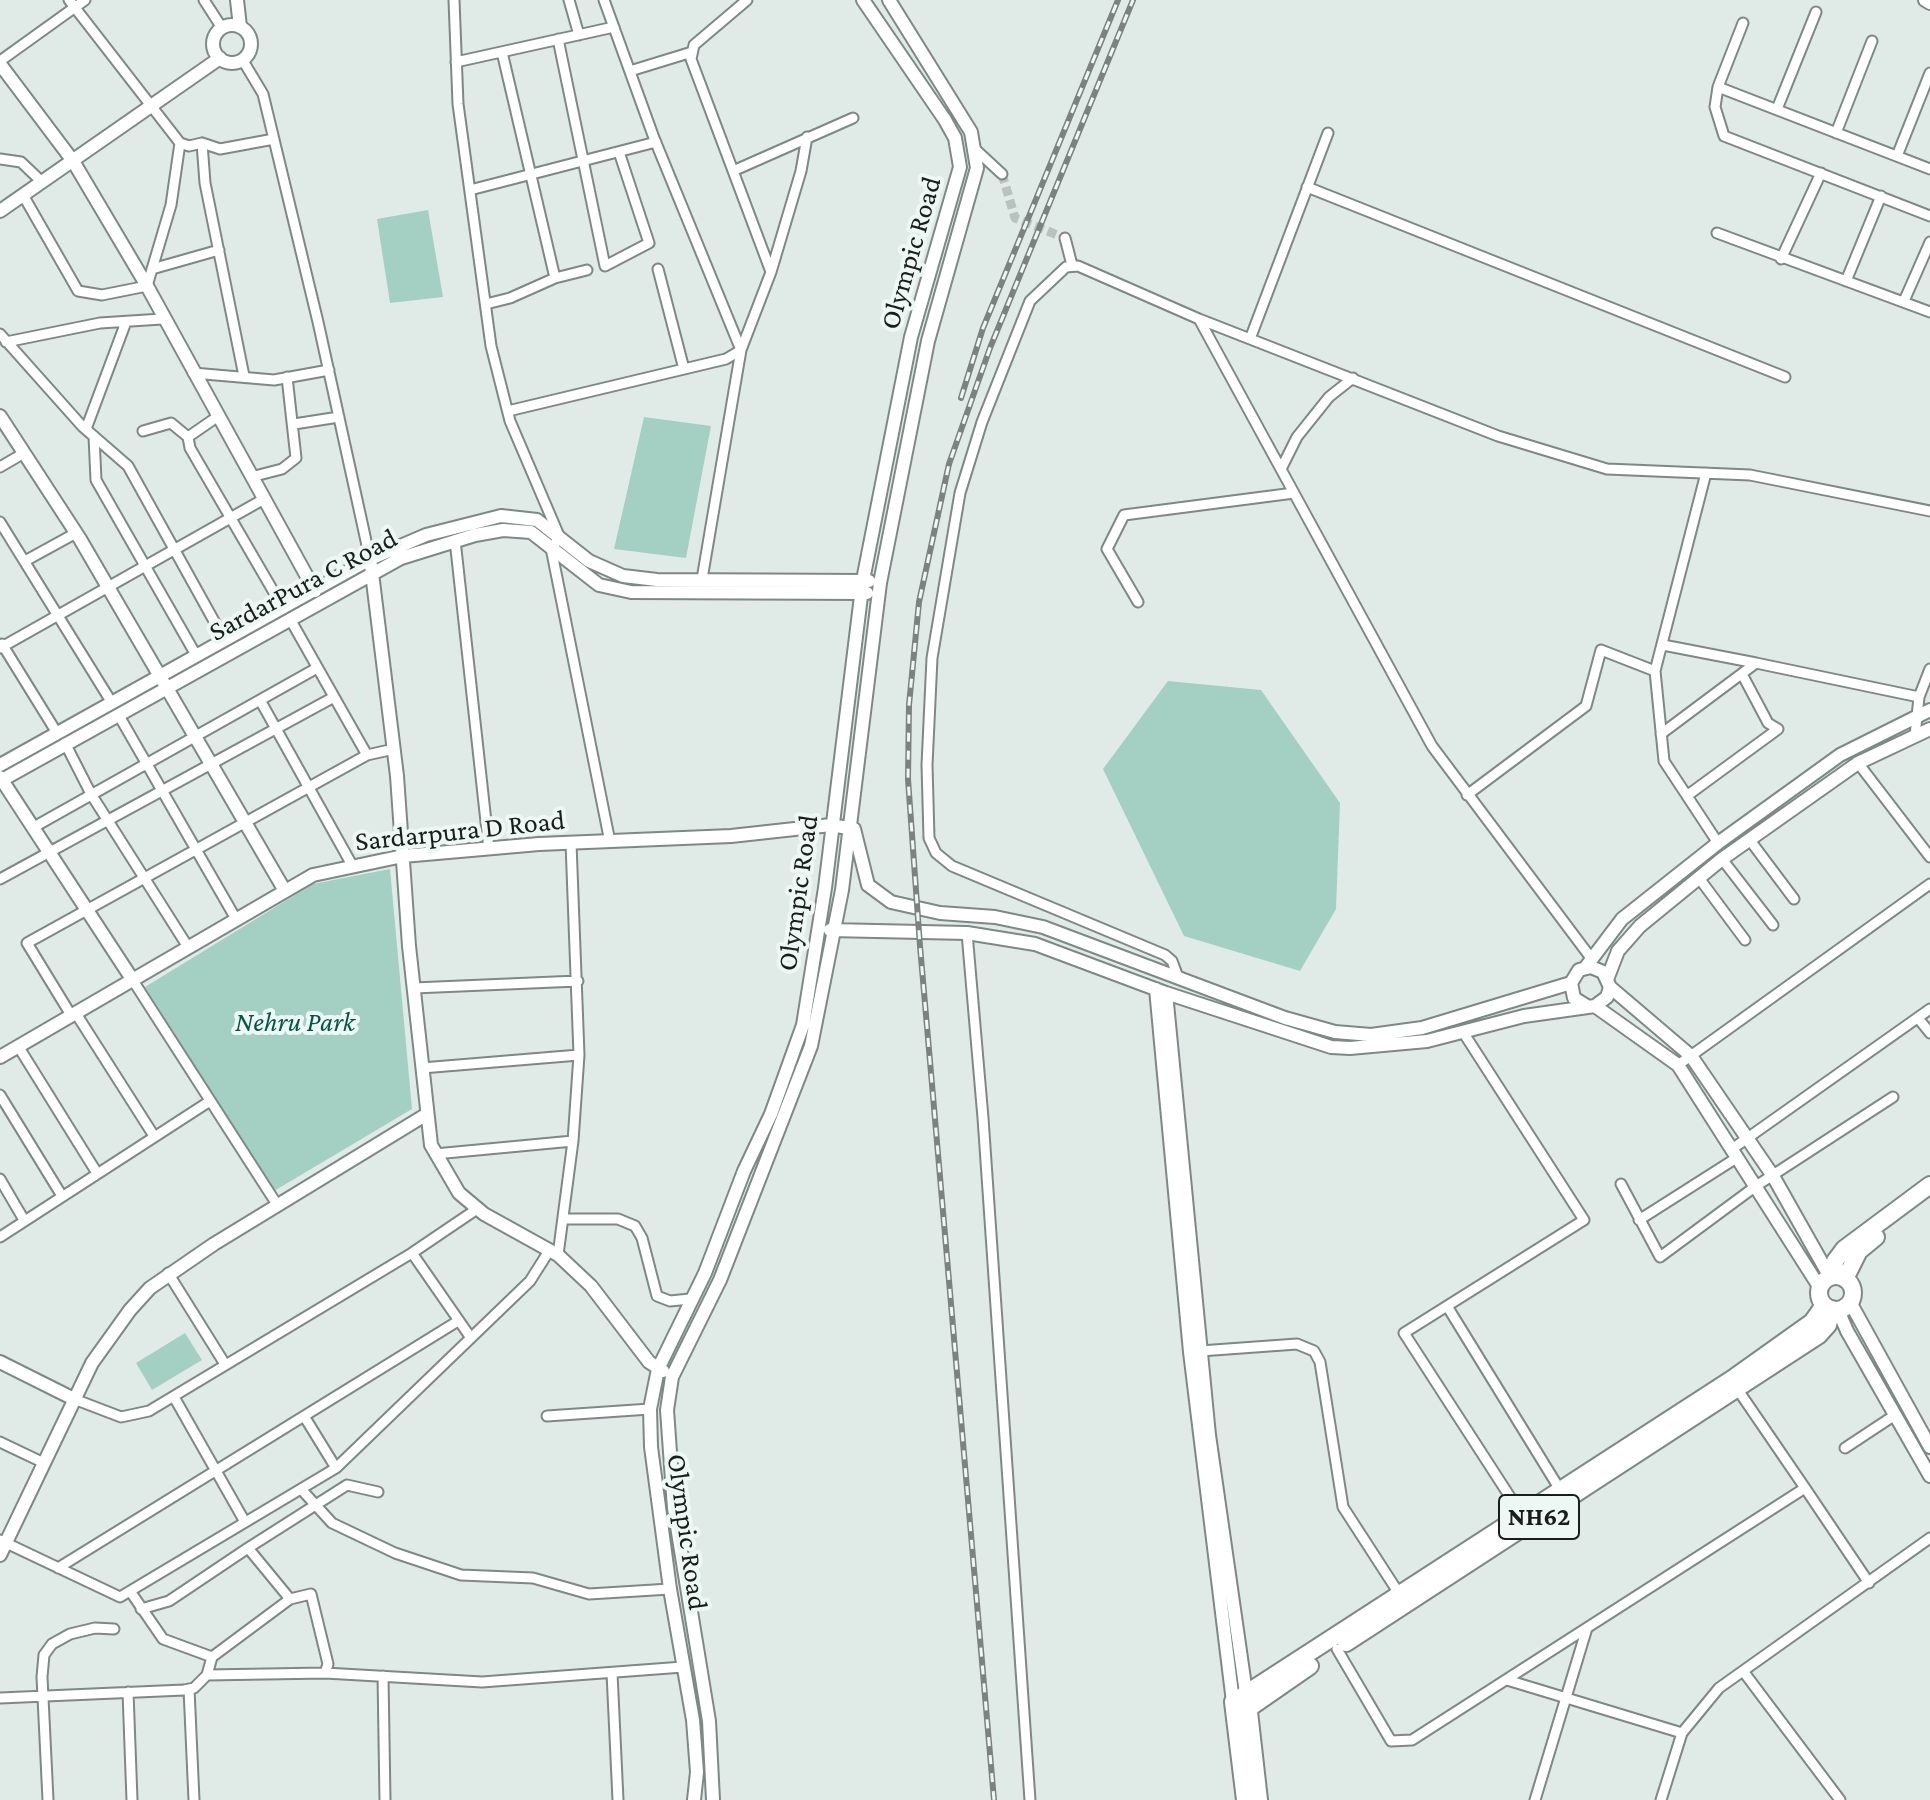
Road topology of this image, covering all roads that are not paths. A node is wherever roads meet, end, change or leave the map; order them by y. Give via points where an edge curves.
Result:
1 (85, 0) edge
2 (204, 0) edge
3 (237, 0) edge
4 (454, 0) edge
5 (569, 0) edge
6 (604, 0) edge
7 (747, 0) edge
8 (863, 0) edge
9 (889, 0) edge
10 (72, 4) edge
11 (1816, 12) dead end
12 (1743, 23) dead end
13 (240, 27) junction
14 (614, 27) junction
15 (222, 28) junction
16 (579, 35) junction
17 (558, 39) junction
18 (1872, 41) dead end
19 (502, 52) junction
20 (692, 52) junction
21 (220, 58) junction
22 (242, 59) junction
23 (0, 62) edge
24 (456, 62) junction
25 (630, 71) junction
26 (1930, 73) edge
27 (1718, 87) junction
28 (150, 107) junction
29 (1777, 109) junction
30 (853, 118) dead end
31 (1328, 133) dead end
32 (1836, 133) junction
33 (807, 137) junction
34 (274, 139) junction
35 (656, 142) junction
36 (180, 143) junction
37 (202, 143) junction
38 (975, 149) junction
39 (619, 152) junction
40 (1897, 156) junction
41 (0, 159) edge
42 (73, 161) junction
43 (584, 161) junction
44 (1930, 169) edge
45 (733, 171) junction
46 (1821, 173) junction
47 (1002, 174) tunnel mouth
48 (531, 175) junction
49 (42, 182) junction
50 (1307, 187) junction
51 (470, 190) junction
52 (23, 195) junction
53 (1881, 196) junction
54 (0, 211) edge
55 (1930, 216) edge
56 (1717, 233) dead end
57 (1065, 238) dead end
58 (1930, 242) edge
59 (219, 250) junction
60 (1781, 259) junction
61 (1072, 265) junction
62 (152, 269) junction
63 (658, 269) dead end
64 (587, 270) dead end
65 (771, 272) junction
66 (555, 278) junction
67 (1846, 281) junction
68 (147, 286) junction
69 (1904, 301) junction
70 (486, 304) junction
71 (1930, 312) edge
72 (162, 319) junction
73 (1199, 319) junction
74 (126, 322) junction
75 (3, 338) edge
76 (1250, 339) junction
77 (741, 350) junction
78 (684, 369) junction
79 (329, 370) junction
80 (193, 373) junction
81 (244, 376) junction
82 (287, 377) junction
83 (1785, 377) dead end
84 (1353, 378) junction
85 (508, 411) junction
86 (0, 416) edge
87 (217, 417) junction
88 (339, 417) junction
89 (294, 424) junction
90 (143, 431) dead end
91 (90, 433) junction
92 (188, 437) junction
93 (24, 453) junction
94 (0, 467) edge
95 (1281, 469) junction
96 (1706, 473) junction
97 (251, 477) junction
98 (1294, 493) junction
99 (264, 499) junction
100 (1930, 511) edge
101 (229, 519) junction
102 (0, 522) edge
103 (76, 533) junction
104 (4, 537) edge
105 (455, 540) junction
106 (556, 543) junction
107 (173, 551) junction
108 (370, 559) junction
109 (25, 561) junction
110 (146, 566) junction
111 (373, 572) junction
112 (702, 579) junction
113 (862, 586) junction
114 (109, 587) junction
115 (879, 588) junction
116 (315, 591) junction
117 (1138, 602) dead end
118 (286, 614) junction
119 (59, 615) junction
120 (224, 639) junction
121 (1, 645) edge
122 (1663, 645) junction
123 (196, 655) junction
124 (1756, 663) junction
125 (317, 668) junction
126 (1930, 669) edge
127 (1655, 671) junction
128 (1742, 674) junction
129 (164, 682) junction
130 (334, 697) junction
131 (1919, 697) junction
132 (260, 700) junction
133 (115, 708) junction
134 (1930, 710) edge
135 (1916, 715) junction
136 (277, 729) junction
137 (1930, 729) edge
138 (1661, 734) junction
139 (196, 735) junction
140 (1915, 736) junction
141 (61, 738) junction
142 (394, 749) junction
143 (367, 755) junction
144 (1858, 763) junction
145 (146, 764) junction
146 (0, 765) edge
147 (213, 765) junction
148 (1, 779) edge
149 (310, 787) junction
150 (162, 792) junction
151 (91, 794) junction
152 (1467, 795) junction
153 (1688, 795) junction
154 (109, 820) junction
155 (247, 823) junction
156 (831, 825) junction
157 (848, 825) junction
158 (34, 827) junction
159 (1749, 839) junction
160 (610, 842) junction
161 (571, 843) junction
162 (1718, 843) junction
163 (197, 849) junction
164 (489, 849) junction
165 (50, 852) junction
166 (403, 856) junction
167 (1930, 857) edge
168 (1722, 859) junction
169 (352, 865) junction
170 (146, 878) junction
171 (1699, 878) junction
172 (0, 879) edge
173 (1930, 884) edge
174 (285, 891) junction
175 (1794, 899) dead end
176 (86, 908) junction
177 (236, 919) junction
178 (1773, 925) dead end
179 (819, 929) junction
180 (835, 930) junction
181 (967, 933) junction
182 (1745, 940) dead end
183 (188, 947) junction
184 (1588, 963) junction
185 (1178, 977) junction
186 (132, 979) junction
187 (578, 981) junction
188 (1609, 982) junction
189 (1192, 983) junction
190 (1571, 983) junction
191 (414, 988) junction
192 (1161, 991) junction
193 (1185, 998) junction
194 (1591, 1006) junction
195 (1930, 1009) edge
196 (73, 1014) junction
197 (1918, 1018) junction
198 (809, 1026) junction
199 (1463, 1032) junction
200 (1930, 1033) edge
201 (18, 1046) junction
202 (579, 1055) junction
203 (1691, 1056) junction
204 (0, 1057) edge
205 (1678, 1065) junction
206 (422, 1068) junction
207 (0, 1095) edge
208 (1893, 1097) dead end
209 (210, 1101) junction
210 (427, 1114) junction
211 (154, 1136) junction
212 (1747, 1138) junction
213 (573, 1141) junction
214 (1735, 1153) junction
215 (435, 1154) junction
216 (97, 1173) junction
217 (1773, 1176) junction
218 (0, 1179) edge
219 (1621, 1184) dead end
220 (1930, 1185) edge
221 (1756, 1186) junction
222 (62, 1196) junction
223 (1930, 1199) edge
224 (278, 1206) junction
225 (477, 1209) junction
226 (563, 1219) junction
227 (24, 1220) junction
228 (1639, 1220) junction
229 (0, 1237) edge
230 (412, 1253) junction
231 (554, 1253) junction
232 (168, 1273) junction
233 (1834, 1293) junction
234 (690, 1299) junction
235 (1447, 1306) junction
236 (458, 1321) junction
237 (471, 1338) junction
238 (1200, 1351) junction
239 (223, 1361) dead end
240 (0, 1362) edge
241 (658, 1369) junction
242 (672, 1377) junction
243 (1738, 1390) junction
244 (174, 1397) junction
245 (74, 1399) junction
246 (650, 1409) junction
247 (1895, 1415) junction
248 (304, 1416) junction
249 (547, 1416) dead end
250 (0, 1442) edge
251 (1930, 1447) edge
252 (1845, 1448) dead end
253 (44, 1463) junction
254 (336, 1468) junction
255 (215, 1471) junction
256 (1930, 1476) edge
257 (1559, 1488) junction
258 (1805, 1488) junction
259 (301, 1489) junction
260 (378, 1492) dead end
261 (314, 1505) junction
262 (1525, 1520) junction
263 (245, 1522) junction
264 (1930, 1538) edge
265 (2, 1546) edge
266 (248, 1548) junction
267 (58, 1568) junction
268 (1869, 1583) junction
269 (670, 1589) junction
270 (130, 1591) junction
271 (1400, 1595) junction
272 (290, 1599) junction
273 (141, 1609) junction
274 (1587, 1628) junction
275 (114, 1629) dead end
276 (1337, 1649) junction
277 (212, 1657) junction
278 (683, 1667) junction
279 (1743, 1671) junction
280 (325, 1673) junction
281 (612, 1673) junction
282 (207, 1675) junction
283 (383, 1676) junction
284 (1507, 1680) junction
285 (189, 1689) junction
286 (128, 1692) junction
287 (43, 1696) junction
288 (0, 1698) edge
289 (1566, 1698) junction
290 (1241, 1705) junction
291 (1682, 1733) junction
292 (48, 1800) edge
293 (132, 1800) edge
294 (194, 1800) edge
295 (385, 1800) edge
296 (618, 1800) edge
297 (694, 1800) edge
298 (713, 1800) edge
299 (1030, 1800) edge
300 (1245, 1800) edge
301 (1259, 1800) edge
302 (1535, 1800) edge
303 (1661, 1800) edge
304 (1840, 1800) edge

1 - 10 street
2 - 15 street
3 - 13 street
4 - 24 street
5 - 16 street
6 - 14 street
7 - 20 street
8 - 113 street, Olympic Road via 950,129 960,167 911,337
9 - 38 street, Olympic Road via 971,132
10 - 23 street
10 - 28 street
11 - 29 street
12 - 27 street
13 - 15 street
13 - 22 street via 251,42
14 - 16 street
14 - 25 street
15 - 21 street via 213,43
16 - 17 street
17 - 19 street
17 - 43 street
18 - 32 street
19 - 24 street
19 - 48 street
20 - 25 street
20 - 45 street via 693,68
21 - 22 street
21 - 28 street
22 - 34 street via 263,94
23 - 42 street
24 - 51 street
25 - 35 street
26 - 40 street
27 - 29 street
27 - 46 street via 1715,107 1724,136
28 - 36 street
28 - 42 street
29 - 32 street
30 - 33 street
31 - 50 street
32 - 40 street
33 - 45 street
33 - 65 street
34 - 37 street via 220,149
34 - 79 street
35 - 39 street
35 - 77 street
36 - 37 street
36 - 62 street via 171,205
37 - 59 street
38 - 47 street
38 - 115 street, Olympic Road via 974,189 928,341
39 - 43 street
39 - 43 street via 649,243 605,266
40 - 44 street
41 - 49 street via 21,162
42 - 49 street
42 - 68 street
43 - 48 street
45 - 65 street
46 - 53 street
46 - 60 street
48 - 51 street
48 - 66 street
49 - 52 street
50 - 76 street
50 - 83 street
51 - 70 street
52 - 54 street
52 - 68 street via 78,291 102,295
53 - 55 street
53 - 67 street
56 - 60 street
57 - 61 street
58 - 69 street
59 - 62 street
59 - 81 street
60 - 67 street
61 - 73 street
61 - 185 street via 1030,301 960,493 935,629 929,838 936,853 952,866 1165,955
62 - 68 street
63 - 78 street
64 - 66 street
65 - 77 street
66 - 70 street
67 - 69 street
68 - 72 street
69 - 71 street
70 - 85 street
72 - 74 street
72 - 80 street
73 - 76 street
73 - 95 street
74 - 75 street
74 - 91 street
75 - 91 street
76 - 84 street
77 - 78 street
77 - 112 street
78 - 85 street
79 - 82 street
79 - 88 street
80 - 81 street
80 - 87 street
81 - 82 street
82 - 89 street
84 - 95 street via 1329,397 1297,437
84 - 96 street via 1498,436 1607,469
85 - 106 street
86 - 93 street
87 - 92 street
87 - 97 street
88 - 89 street
88 - 108 street
89 - 97 street via 293,462
90 - 92 street via 171,423
91 - 107 street via 128,466
91 - 110 street via 96,480
92 - 101 street
93 - 94 street
93 - 103 street
95 - 98 street
96 - 100 street via 1750,475
96 - 122 street
97 - 99 street
98 - 117 street via 1124,515 1107,549
98 - 152 street via 1432,746
99 - 101 street
99 - 116 street
101 - 107 street
101 - 118 street
102 - 104 street
103 - 109 street
103 - 114 street
104 - 109 street
105 - 106 street, SardarPura C Road via 518,529
105 - 111 street, SardarPura C Road
105 - 164 street
106 - 108 street, SardarPura C Road via 537,520 501,516 426,535
106 - 112 street, SardarPura C Road via 604,571 657,580
106 - 113 street, SardarPura C Road via 599,585 631,592
106 - 160 street
107 - 110 street
107 - 120 street
108 - 111 street
108 - 116 street, SardarPura C Road
109 - 119 street
110 - 114 street
110 - 123 street
111 - 118 street, SardarPura C Road
111 - 142 street
112 - 113 street, SardarPura C Road
113 - 115 street, SardarPura C Road
113 - 156 street, Olympic Road
114 - 119 street
114 - 129 street
115 - 157 street, Olympic Road
116 - 118 street, SardarPura C Road
118 - 120 street, SardarPura C Road
118 - 125 street
118 - 129 street, SardarPura C Road
119 - 121 street
119 - 133 street
120 - 123 street, SardarPura C Road
121 - 141 street
122 - 124 street
122 - 127 street
123 - 129 street, SardarPura C Road
124 - 128 street
124 - 131 street
125 - 130 street
125 - 132 street
126 - 131 street
127 - 138 street
127 - 152 street via 1601,650 1586,706
128 - 138 street
128 - 153 street via 1768,723 1778,729
129 - 133 street, SardarPura C Road
129 - 139 street
130 - 136 street
130 - 143 street
131 - 135 street
132 - 136 street
132 - 139 street
133 - 141 street, SardarPura C Road
133 - 145 street
134 - 135 street
135 - 140 street
135 - 162 street via 1840,755
136 - 147 street
136 - 149 street
137 - 140 street
138 - 153 street via 1664,761
139 - 145 street
139 - 147 street
140 - 144 street
141 - 146 street, SardarPura C Road
141 - 148 street, SardarPura C Road
141 - 151 street
142 - 143 street
142 - 166 street
143 - 149 street
144 - 159 street
144 - 167 street
145 - 150 street
145 - 151 street
147 - 150 street
147 - 155 street
148 - 158 street
149 - 155 street
149 - 169 street
150 - 154 street
150 - 163 street
151 - 154 street
151 - 158 street
152 - 184 street
153 - 162 street
154 - 165 street
154 - 170 street
155 - 163 street
155 - 174 street
156 - 157 street, Sardarpura D Road
156 - 160 street, Sardarpura D Road
156 - 179 street, Olympic Road
157 - 180 street, Olympic Road
157 - 185 street via 858,836 868,885 891,902 1043,927
158 - 165 street
159 - 168 street
159 - 175 street
160 - 161 street, Sardarpura D Road
161 - 164 street, Sardarpura D Road
161 - 187 street
162 - 184 street via 1622,919
163 - 170 street
163 - 177 street
164 - 166 street, Sardarpura D Road
165 - 172 street
165 - 176 street
166 - 169 street, Sardarpura D Road
166 - 191 street
168 - 171 street
168 - 178 street
169 - 174 street, Sardarpura D Road via 313,875
170 - 176 street
170 - 183 street
171 - 182 street
171 - 188 street via 1618,951
173 - 203 street
174 - 177 street, Sardarpura D Road
176 - 186 street
176 - 196 street via 27,943
177 - 183 street, Sardarpura D Road
179 - 180 street
179 - 198 street, Olympic Road
180 - 181 street
180 - 198 street, Olympic Road
181 - 192 street via 1035,944
181 - 299 street
183 - 186 street, Sardarpura D Road
184 - 188 street
184 - 190 street
185 - 189 street
186 - 196 street, Sardarpura D Road
186 - 209 street
187 - 191 street
187 - 202 street
188 - 194 street via 1607,997
188 - 203 street
189 - 190 street via 1315,1027 1371,1035 1458,1020
189 - 193 street
190 - 194 street via 1574,998
191 - 206 street
192 - 193 street
192 - 238 street
192 - 290 street via 1181,1264
193 - 199 street via 1331,1047 1412,1042
194 - 199 street
194 - 205 street
195 - 197 street
196 - 201 street, Sardarpura D Road
196 - 211 street
197 - 200 street
197 - 212 street
198 - 234 street, Olympic Road
198 - 242 street, Olympic Road via 798,1082 720,1280
199 - 235 street via 1584,1220
201 - 204 street, Sardarpura D Road
201 - 216 street
202 - 206 street
202 - 213 street
203 - 205 street
203 - 212 street
205 - 214 street
206 - 210 street
207 - 222 street
208 - 217 street
209 - 211 street
209 - 224 street
210 - 215 street
210 - 224 street
211 - 216 street
212 - 214 street
212 - 217 street
213 - 215 street
213 - 226 street
214 - 221 street
214 - 228 street
215 - 225 street via 459,1193
216 - 222 street
217 - 221 street
217 - 233 street
218 - 227 street
219 - 228 street
220 - 233 highway, NH62 via 1844,1249 1835,1261
221 - 228 street via 1660,1257
221 - 233 street
222 - 227 street
223 - 233 highway, NH62 via 1868,1243
224 - 232 street
225 - 230 street
225 - 231 street
226 - 231 street
226 - 234 street via 618,1219 635,1226 657,1296
227 - 229 street
230 - 236 street
230 - 244 street
231 - 237 street
231 - 241 street via 591,1286
232 - 239 street
232 - 245 street via 130,1310
233 - 243 highway, NH62 via 1828,1325 1819,1335
233 - 247 street
233 - 251 street
233 - 257 highway, NH62 via 1812,1322 1732,1379
234 - 241 street, Olympic Road
235 - 257 street
235 - 262 street via 1404,1333
236 - 237 street
236 - 248 street
237 - 254 street
238 - 271 street via 1297,1344 1314,1351 1343,1507
238 - 290 street
240 - 245 street
241 - 242 street
241 - 246 street, Olympic Road
242 - 298 street, Olympic Road via 667,1446 709,1721
243 - 258 street
243 - 262 highway, NH62
244 - 245 street via 139,1415 121,1417
244 - 255 street
245 - 253 street
246 - 249 street
246 - 269 street, Olympic Road
247 - 252 street
247 - 256 street
248 - 254 street
248 - 255 street
250 - 253 street
253 - 265 street
254 - 259 street
255 - 263 street
255 - 267 street
257 - 262 highway, NH62
258 - 268 street
258 - 274 street
259 - 261 street
259 - 263 street
260 - 261 street via 347,1485
261 - 266 street
261 - 269 street via 332,1523 395,1553 474,1578 533,1578 589,1594
262 - 271 highway, NH62
262 - 276 highway, NH62
263 - 270 street
264 - 268 street
265 - 267 street
266 - 272 street
266 - 273 street via 169,1601
267 - 270 street via 120,1597
268 - 279 street
269 - 278 street, Olympic Road
270 - 273 street
271 - 290 highway, NH62
272 - 277 street
272 - 280 street via 311,1594 328,1664
273 - 277 street via 163,1639
274 - 284 street
274 - 289 street
275 - 287 street via 86,1630 52,1644 43,1662
276 - 284 street via 1396,1743 1412,1740
276 - 290 highway, NH62
277 - 282 street
278 - 281 street
278 - 297 street, Olympic Road via 693,1720
279 - 291 street via 1719,1688
279 - 304 street
280 - 282 street
280 - 283 street
281 - 283 street via 482,1682
281 - 296 street
282 - 285 street
283 - 295 street
284 - 289 street
285 - 286 street
285 - 294 street
286 - 287 street
286 - 293 street
287 - 288 street
287 - 292 street
289 - 291 street
289 - 302 street
290 - 300 highway
290 - 301 highway
291 - 303 street

